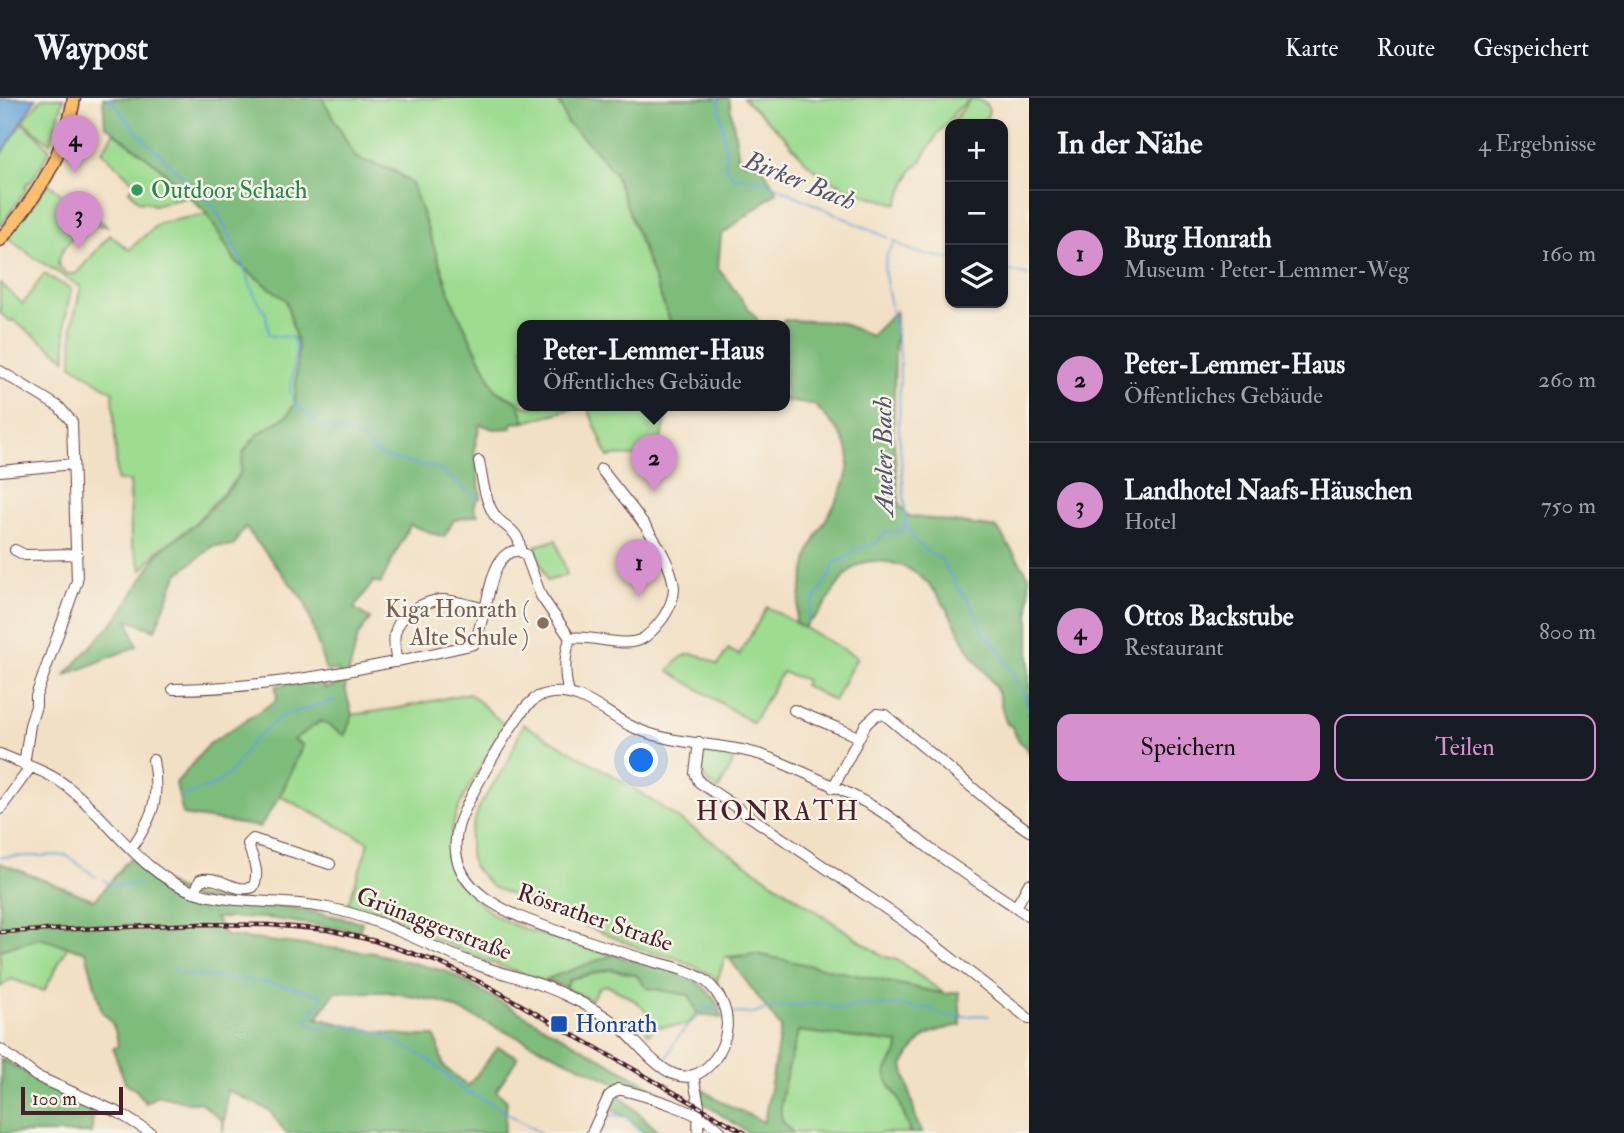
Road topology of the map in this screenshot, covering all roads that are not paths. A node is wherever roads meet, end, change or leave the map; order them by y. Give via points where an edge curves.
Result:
1 (74, 98) edge
2 (0, 240) edge
3 (0, 371) edge
4 (479, 461) dead end
5 (73, 464) junction
6 (601, 469) dead end
7 (0, 471) edge
8 (15, 550) dead end
9 (520, 551) junction
10 (77, 554) junction
11 (485, 609) junction
12 (570, 638) junction
13 (396, 662) junction
14 (173, 689) dead end
15 (569, 694) junction
16 (794, 710) dead end
17 (859, 737) junction
18 (699, 743) junction
19 (0, 754) edge
20 (153, 760) dead end
21 (27, 766) junction
22 (833, 788) junction
23 (0, 809) edge
24 (1029, 831) edge
25 (131, 849) junction
26 (330, 864) dead end
27 (1029, 884) edge
28 (195, 892) junction
29 (1016, 907) junction
30 (1029, 916) edge
31 (1029, 1019) edge
32 (0, 1049) edge
33 (693, 1075) junction
34 (699, 1118) junction
35 (151, 1133) edge
36 (592, 1133) edge
37 (698, 1133) edge
38 (722, 1133) edge

1 - 2 main road via 48,175
3 - 5 street via 66,414 72,422
4 - 9 street via 496,516 510,527
5 - 7 street
5 - 10 street
6 - 12 street via 648,530 667,565 673,596 660,621 640,640
8 - 10 street via 25,555
9 - 11 street via 513,550 500,561
9 - 12 street via 526,555 541,596
10 - 21 street via 75,593 36,696
11 - 13 street via 474,644
11 - 13 street via 442,600 415,608 398,625
12 - 15 street via 565,672
13 - 14 street via 219,689
15 - 18 street via 635,728
15 - 33 street, Rösrather Straße via 538,696 516,721 466,807 458,828 458,860 472,887 511,914 680,970 708,984 721,1000 726,1032 709,1065
16 - 17 street
17 - 22 street
17 - 24 street via 877,714 891,717
18 - 22 street via 757,753
18 - 31 street via 695,773 699,782 896,915
19 - 21 street, Grünaggerstraße
20 - 25 street via 157,798
21 - 23 street
21 - 25 street, Grünaggerstraße via 72,790
22 - 29 street via 878,809
25 - 28 street, Grünaggerstraße via 163,877
26 - 28 street via 253,839 248,844 256,869 253,887 233,888 206,878
27 - 29 street
28 - 33 street, Grünaggerstraße via 321,906 401,930 576,1000 619,1026 668,1072
29 - 30 street
32 - 35 street via 36,1076 119,1113
33 - 34 street
34 - 36 street via 618,1088 609,1096
34 - 37 street
34 - 38 street

